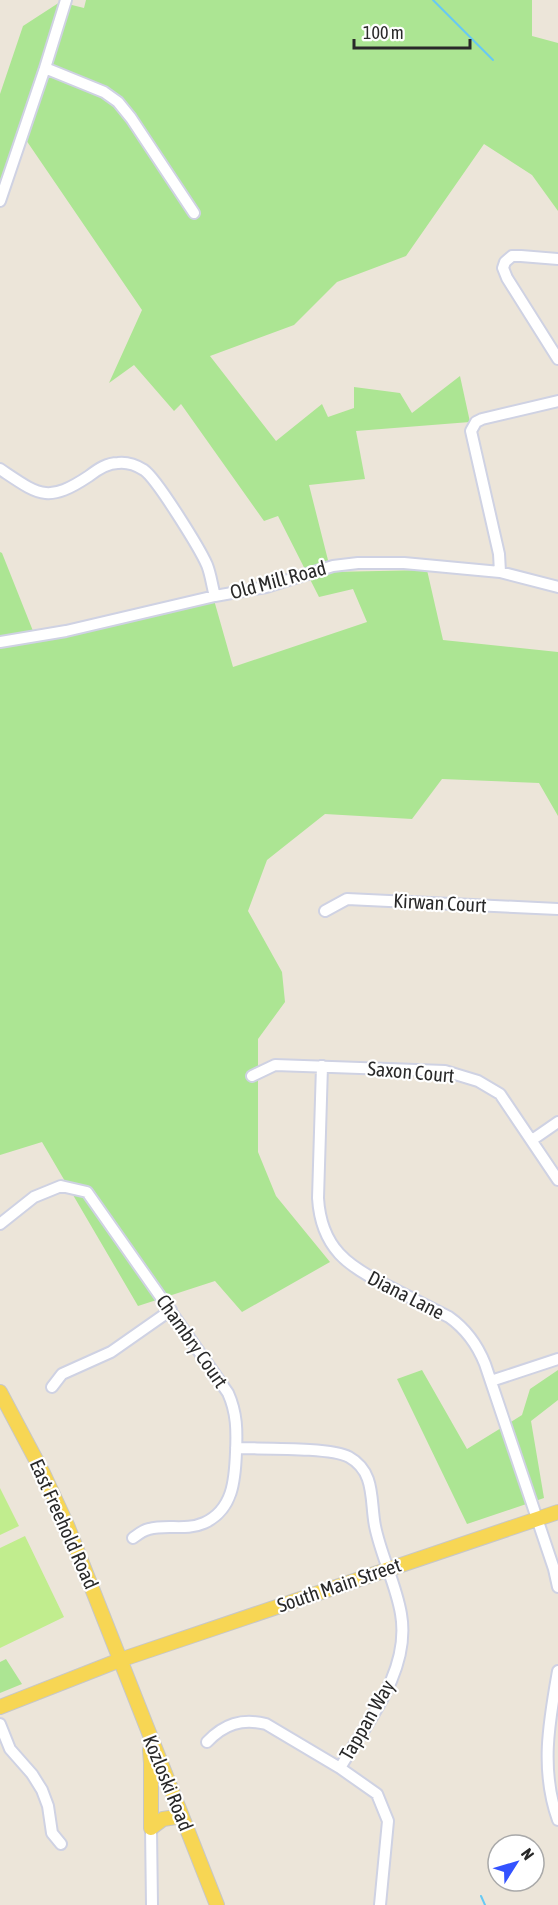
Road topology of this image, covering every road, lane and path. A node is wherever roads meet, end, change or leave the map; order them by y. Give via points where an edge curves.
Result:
1 (66, 0) edge
2 (45, 68) junction
3 (3, 180) edge
4 (0, 201) edge
5 (194, 213) dead end
6 (558, 259) edge
7 (558, 359) edge
8 (558, 401) edge
9 (0, 469) edge
10 (500, 572) junction
11 (558, 587) edge
12 (215, 596) junction
13 (0, 642) edge
14 (558, 909) edge
15 (324, 912) dead end
16 (322, 1066) junction
17 (252, 1077) dead end
18 (558, 1122) edge
19 (532, 1140) junction
20 (558, 1180) edge
21 (0, 1224) edge
22 (171, 1310) junction
23 (558, 1359) edge
24 (491, 1381) junction
25 (52, 1387) dead end
26 (0, 1392) edge
27 (236, 1448) junction
28 (558, 1512) edge
29 (537, 1519) junction
30 (132, 1538) dead end
31 (387, 1568) junction
32 (558, 1587) edge
33 (120, 1660) junction
34 (558, 1671) edge
35 (0, 1707) edge
36 (0, 1724) edge
37 (145, 1725) junction
38 (207, 1742) dead end
39 (340, 1768) junction
40 (182, 1816) junction
41 (558, 1820) edge
42 (151, 1828) junction
43 (62, 1844) dead end
44 (152, 1905) edge
45 (217, 1905) edge
46 (380, 1905) edge

1 - 2 street
2 - 3 street
2 - 5 street via 104,92 118,102
3 - 4 street
6 - 7 street via 512,256 503,266 507,279
8 - 10 street via 482,419 473,426 471,434
9 - 12 street via 29,488 50,494 67,490 109,464 126,463 142,468 201,552
10 - 11 street, Old Mill Road
10 - 12 street, Old Mill Road via 404,562 358,562
12 - 13 street, Old Mill Road via 66,632
14 - 15 street, Kirwan Court via 347,899
16 - 17 street, Saxon Court via 275,1065
16 - 19 street, Saxon Court via 445,1071 478,1081 500,1094
16 - 24 street, Diana Lane via 318,1198 326,1234 339,1254 362,1274 457,1322 479,1350
18 - 19 street
19 - 20 street, Saxon Court
21 - 22 street, Chambry Court via 34,1197 61,1186 87,1192
22 - 25 street via 111,1352 62,1374
22 - 27 street, Chambry Court via 228,1393 235,1412
23 - 24 street
24 - 29 street, Diana Lane
26 - 33 main road, East Freehold Road via 68,1525
27 - 30 street, Chambry Court via 234,1486 219,1513 196,1526 149,1529
27 - 31 street, Tappan Way via 330,1451 358,1463 372,1488 373,1518
28 - 29 main road, South Main Street
29 - 31 main road, South Main Street
29 - 32 street, Diana Lane
31 - 33 main road, South Main Street
31 - 39 street, Tappan Way via 401,1616 398,1663 386,1691
33 - 35 main road, South Main Street
33 - 37 main road, Kozloski Road
34 - 41 street via 546,1758 550,1796
36 - 43 street via 10,1749 42,1790 52,1833
37 - 40 main road, Kozloski Road
37 - 42 main road via 152,1763
38 - 39 street via 219,1729 257,1722
39 - 46 street via 377,1794 388,1821
40 - 42 main road via 163,1819
40 - 45 main road, Kozloski Road
42 - 44 street

